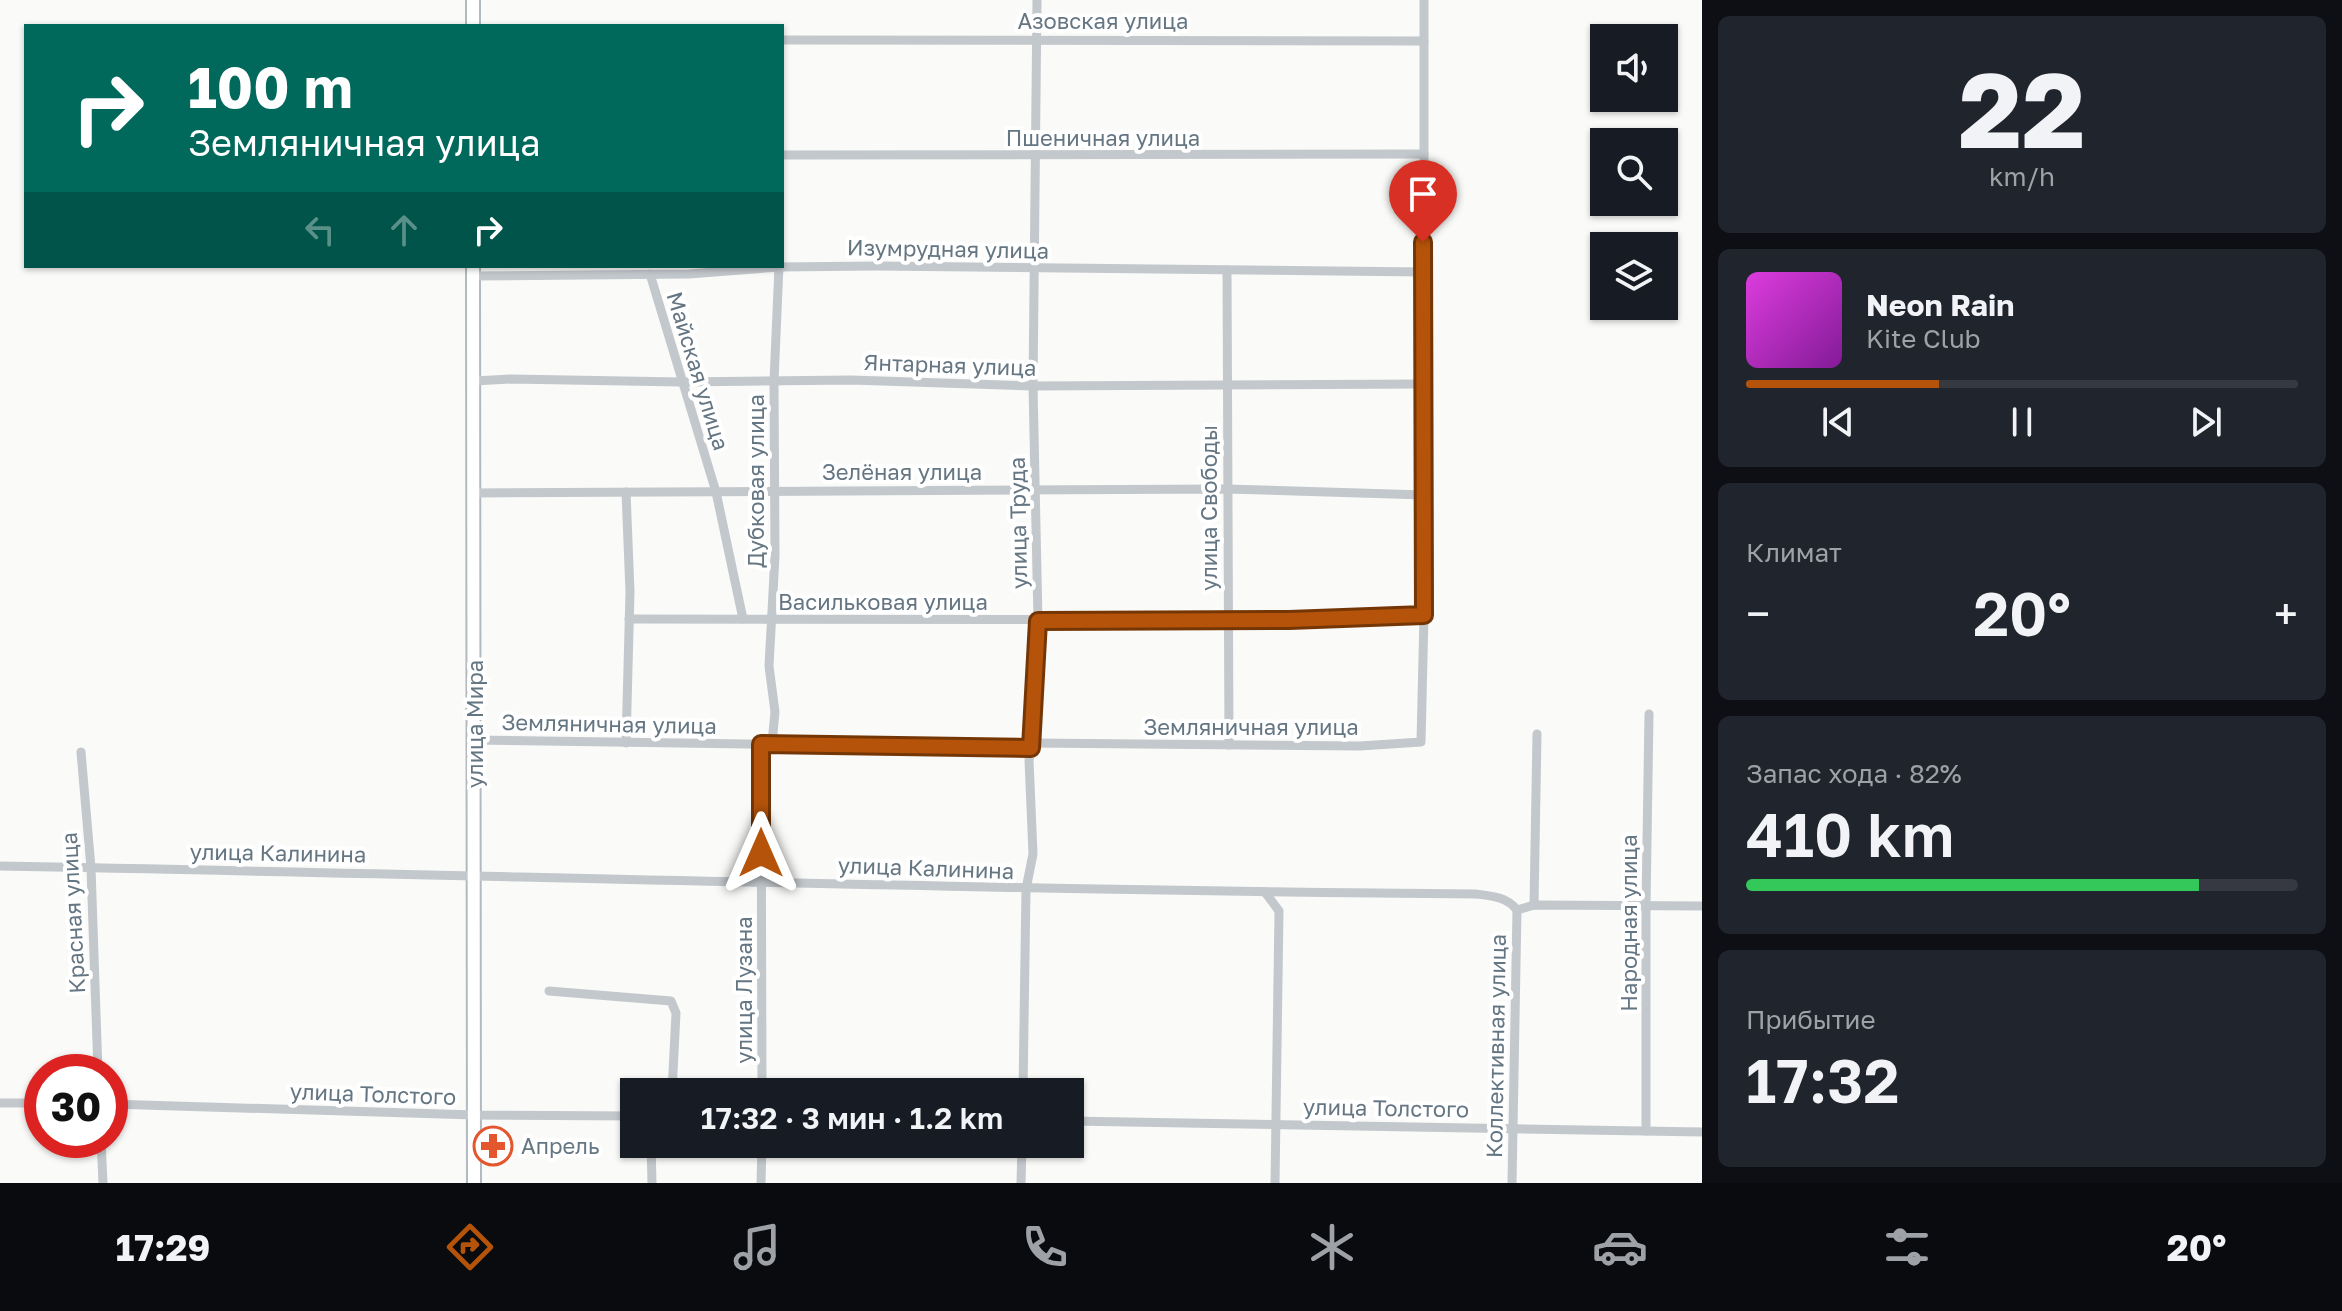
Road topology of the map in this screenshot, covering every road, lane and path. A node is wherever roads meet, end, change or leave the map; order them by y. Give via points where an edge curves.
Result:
1 (473, 0) edge
2 (1037, 0) edge
3 (1424, 0) edge
4 (473, 24) edge
5 (1037, 39) junction
6 (784, 40) edge
7 (1424, 41) junction
8 (1424, 154) junction
9 (784, 155) edge
10 (1034, 155) junction
11 (784, 266) edge
12 (747, 268) edge
13 (779, 268) edge
14 (1033, 269) junction
15 (1227, 270) junction
16 (473, 271) edge
17 (1423, 272) junction
18 (650, 274) junction
19 (474, 381) junction
20 (774, 381) junction
21 (681, 382) junction
22 (1424, 384) junction
23 (1228, 385) junction
24 (1033, 386) junction
25 (1037, 489) junction
26 (1227, 489) junction
27 (775, 491) junction
28 (626, 492) junction
29 (716, 492) junction
30 (475, 493) junction
31 (1424, 495) junction
32 (1424, 615) junction
33 (629, 619) junction
34 (743, 619) junction
35 (1227, 619) junction
36 (771, 620) junction
37 (1038, 621) junction
38 (1649, 714) dead end
39 (1537, 734) dead end
40 (475, 740) junction
41 (626, 743) junction
42 (772, 743) junction
43 (761, 744) junction
44 (1229, 745) junction
45 (1032, 746) junction
46 (81, 752) dead end
47 (0, 866) edge
48 (91, 868) junction
49 (475, 875) junction
50 (762, 881) junction
51 (1026, 889) junction
52 (1265, 892) junction
53 (1534, 905) junction
54 (1646, 905) junction
55 (1702, 906) edge
56 (1517, 910) junction
57 (549, 991) dead end
58 (97, 1054) edge
59 (673, 1078) edge
60 (762, 1078) edge
61 (1023, 1078) edge
62 (0, 1103) edge
63 (24, 1103) edge
64 (128, 1105) edge
65 (475, 1115) junction
66 (620, 1116) edge
67 (1084, 1121) edge
68 (1276, 1124) junction
69 (1512, 1129) junction
70 (1646, 1131) junction
71 (1702, 1132) edge
72 (102, 1158) edge
73 (651, 1158) edge
74 (762, 1158) edge
75 (1022, 1158) edge
76 (103, 1183) edge
77 (474, 1183) edge
78 (652, 1183) edge
79 (761, 1183) edge
80 (1021, 1183) edge
81 (1275, 1183) edge
82 (1512, 1183) edge

1 - 4 main road
2 - 5 street, улица Труда
3 - 7 street
5 - 6 street, Азовская улица
5 - 7 street, Азовская улица
5 - 10 street, улица Труда
7 - 8 street
8 - 10 street, Пшеничная улица
8 - 17 street
9 - 10 street, Пшеничная улица
10 - 14 street, улица Труда
11 - 14 street, Изумрудная улица
12 - 18 street, Изумрудная улица
13 - 20 street, Дубковая улица
14 - 15 street, Изумрудная улица
14 - 24 street, улица Труда
15 - 17 street, Изумрудная улица
15 - 23 street, улица Свободы
16 - 18 street, Изумрудная улица
16 - 19 main road, улица Мира
17 - 22 street
18 - 21 street, Майская улица
19 - 21 street, Янтарная улица
19 - 30 main road, улица Мира
20 - 21 street, Янтарная улица
20 - 24 street, Янтарная улица
20 - 27 street, Дубковая улица
21 - 29 street, Майская улица
22 - 23 street, Янтарная улица
22 - 31 street
23 - 24 street, Янтарная улица
23 - 26 street, улица Свободы
24 - 25 street, улица Труда
25 - 26 street, Зелёная улица
25 - 27 street, Зелёная улица
25 - 37 street, улица Труда
26 - 31 street, Зелёная улица
26 - 35 street, улица Свободы
27 - 29 street, Зелёная улица
27 - 36 street, Дубковая улица
28 - 29 street, Зелёная улица
28 - 30 street, Зелёная улица
28 - 33 street
29 - 34 street, Майская улица
30 - 40 main road, улица Мира
31 - 32 street
32 - 35 street, Васильковая улица
32 - 44 street, Земляничная улица via 1421,742
33 - 34 street, Васильковая улица
33 - 41 street
34 - 36 street, Васильковая улица
35 - 37 street, Васильковая улица
35 - 44 street, улица Свободы
36 - 37 street, Васильковая улица
36 - 42 street, Дубковая улица
37 - 45 street, улица Труда
38 - 54 street, Народная улица
39 - 53 street
40 - 41 street, Земляничная улица
40 - 49 main road, улица Мира
41 - 43 street, Земляничная улица
42 - 43 street, Земляничная улица
42 - 45 street, Земляничная улица
43 - 50 street, улица Лузана
44 - 45 street, Земляничная улица
45 - 51 street, улица Труда via 1033,854
46 - 48 street, Красная улица
47 - 48 street, улица Калинина
48 - 49 street, улица Калинина
48 - 58 street, Красная улица
49 - 50 street, улица Калинина
49 - 65 main road, улица Мира
50 - 51 street, улица Калинина
50 - 60 street, улица Лузана
51 - 52 street, улица Калинина
51 - 61 street, улица Труда
52 - 56 street, улица Калинина via 1476,894 1498,896
52 - 68 street via 1279,911
53 - 54 street
53 - 56 street
54 - 55 street
54 - 70 street, Народная улица
56 - 69 street, Коллективная улица
57 - 59 street via 671,1001 676,1013
62 - 63 street
64 - 65 street, улица Толстого
65 - 66 street, улица Толстого
65 - 77 main road, улица Мира
67 - 68 street, улица Толстого
68 - 69 street, улица Толстого
68 - 81 street
69 - 70 street, улица Толстого
69 - 82 street, Коллективная улица
70 - 71 street, улица Толстого
72 - 76 street
73 - 78 street
74 - 79 street
75 - 80 street

